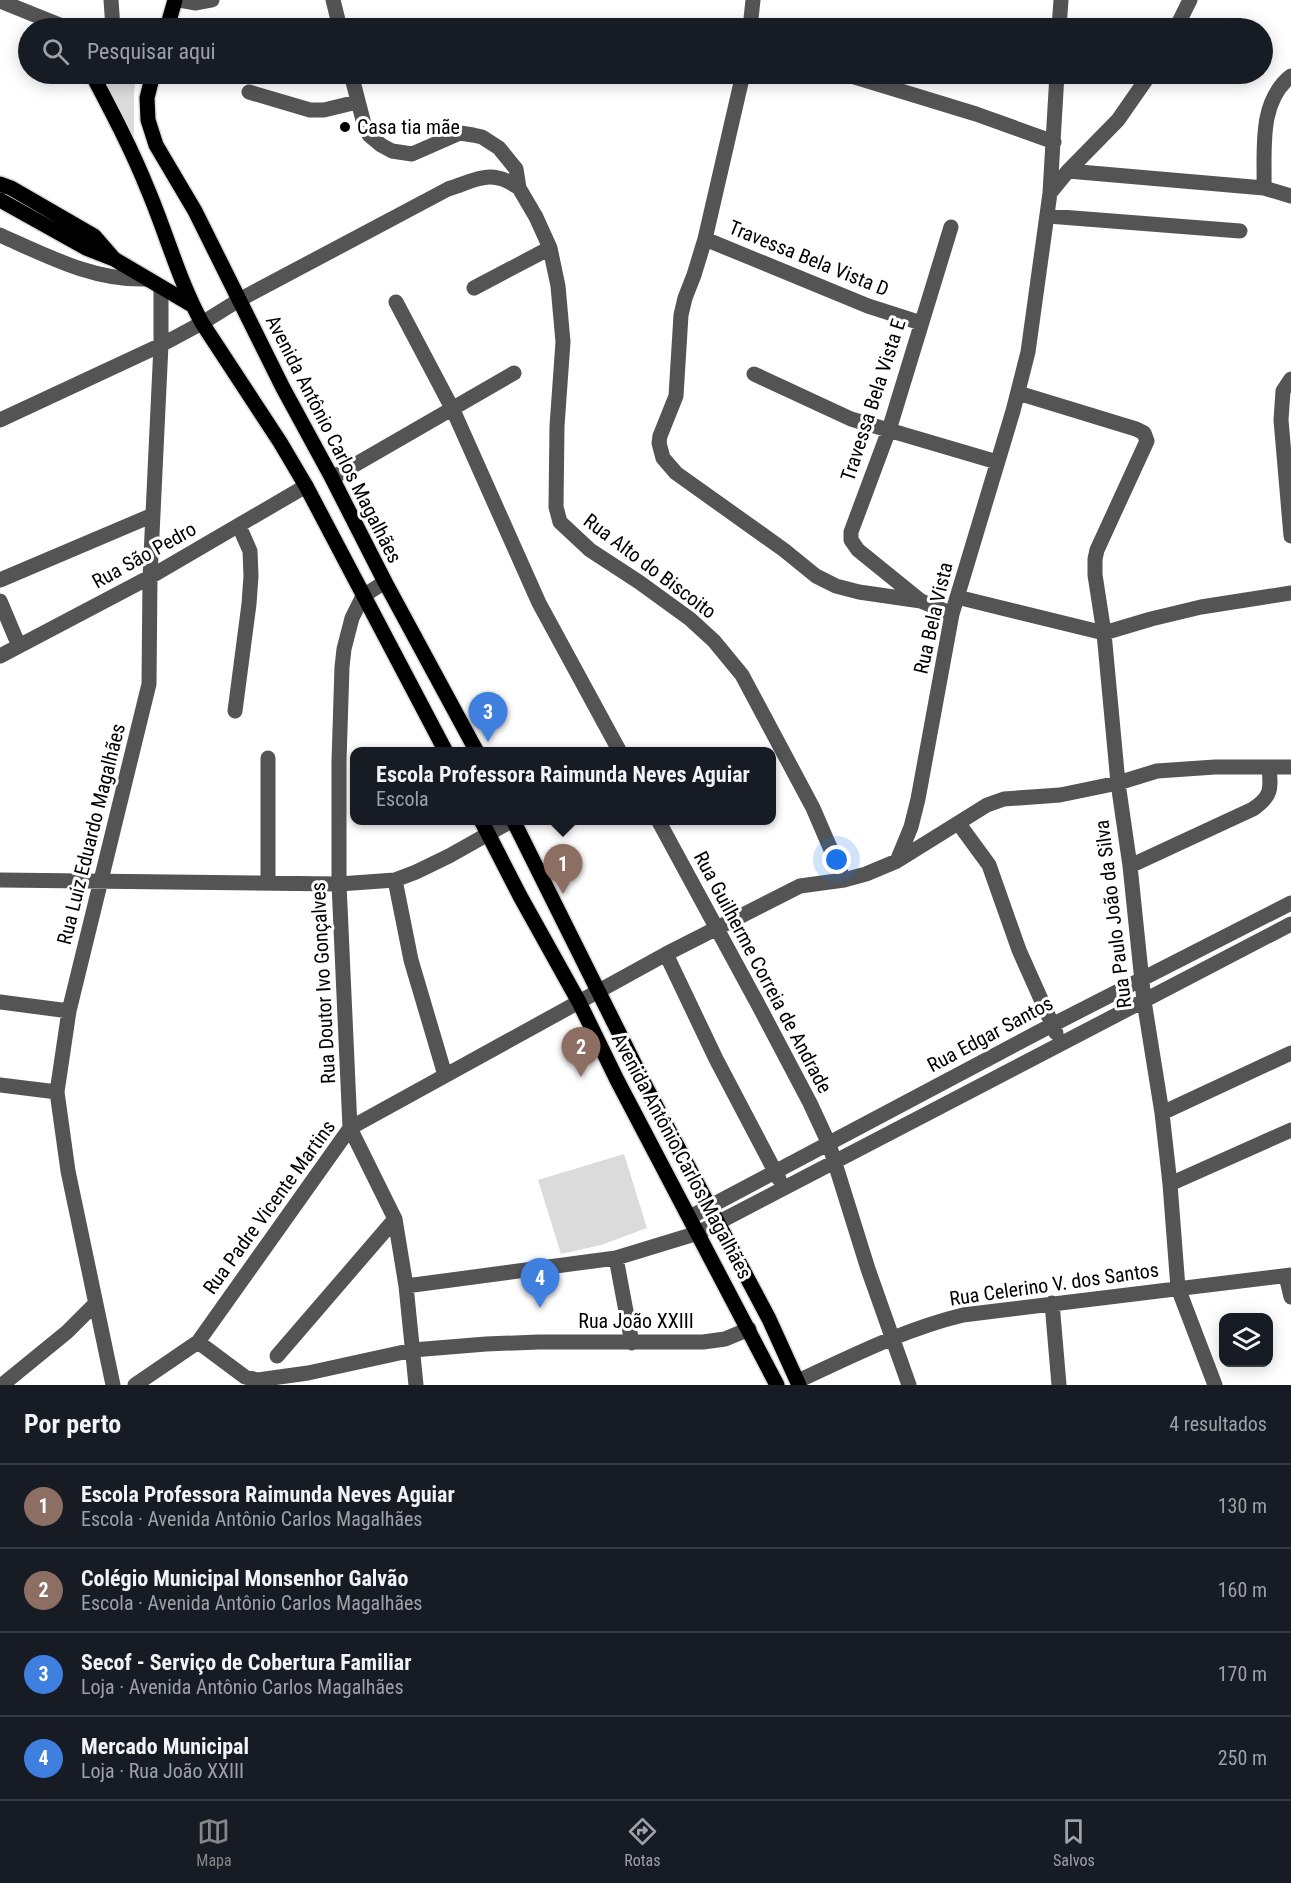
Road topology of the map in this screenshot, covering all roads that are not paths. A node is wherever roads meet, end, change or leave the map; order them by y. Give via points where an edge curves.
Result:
1 (111, 0) edge
2 (177, 0) edge
3 (212, 0) edge
4 (333, 0) edge
5 (753, 0) edge
6 (1061, 0) edge
7 (1190, 0) edge
8 (0, 1) edge
9 (42, 18) edge
10 (112, 18) edge
11 (171, 18) edge
12 (338, 18) edge
13 (751, 18) edge
14 (1060, 18) edge
15 (1181, 18) edge
16 (1291, 76) edge
17 (97, 84) edge
18 (150, 84) edge
19 (353, 84) edge
20 (741, 84) edge
21 (878, 84) edge
22 (1057, 84) edge
23 (1143, 84) edge
24 (249, 92) dead end
25 (357, 102) junction
26 (1054, 142) junction
27 (156, 145) junction
28 (133, 155) junction
29 (1068, 171) junction
30 (0, 184) edge
31 (519, 188) junction
32 (1264, 188) junction
33 (1050, 193) junction
34 (1291, 196) edge
35 (0, 200) edge
36 (1048, 216) junction
37 (951, 227) dead end
38 (1240, 231) dead end
39 (0, 235) edge
40 (705, 239) junction
41 (550, 248) junction
42 (114, 259) junction
43 (147, 279) junction
44 (160, 286) junction
45 (474, 288) dead end
46 (239, 300) junction
47 (396, 302) dead end
48 (192, 305) junction
49 (921, 322) junction
50 (202, 323) junction
51 (161, 345) junction
52 (514, 373) dead end
53 (754, 374) dead end
54 (1287, 385) edge
55 (1018, 393) junction
56 (453, 410) junction
57 (0, 420) edge
58 (889, 430) junction
59 (997, 462) junction
60 (333, 478) junction
61 (306, 486) junction
62 (153, 514) junction
63 (239, 526) junction
64 (1291, 536) edge
65 (150, 577) junction
66 (0, 580) edge
67 (385, 582) junction
68 (1291, 593) edge
69 (363, 596) junction
70 (957, 597) junction
71 (0, 601) edge
72 (921, 601) junction
73 (952, 614) junction
74 (1104, 633) junction
75 (19, 646) junction
76 (0, 656) edge
77 (235, 711) dead end
78 (443, 747) edge
79 (474, 747) edge
80 (617, 747) edge
81 (268, 758) dead end
82 (1269, 767) junction
83 (1291, 767) edge
84 (1118, 783) junction
85 (958, 824) junction
86 (516, 825) edge
87 (661, 825) edge
88 (485, 827) edge
89 (897, 861) junction
90 (1130, 866) junction
91 (0, 880) edge
92 (395, 880) junction
93 (844, 880) junction
94 (101, 881) junction
95 (268, 882) junction
96 (339, 884) junction
97 (1290, 906) edge
98 (1291, 924) edge
99 (716, 928) junction
100 (666, 954) junction
101 (1143, 978) junction
102 (598, 990) junction
103 (1144, 1000) junction
104 (0, 1002) edge
105 (579, 1002) junction
106 (69, 1011) junction
107 (1052, 1024) junction
108 (1060, 1044) junction
109 (1291, 1053) edge
110 (444, 1075) junction
111 (0, 1085) edge
112 (57, 1092) junction
113 (1162, 1113) junction
114 (350, 1128) junction
115 (1291, 1130) edge
116 (829, 1144) junction
117 (833, 1161) junction
118 (775, 1170) junction
119 (1170, 1184) junction
120 (784, 1187) junction
121 (710, 1205) junction
122 (690, 1217) junction
123 (395, 1219) junction
124 (719, 1222) junction
125 (698, 1233) junction
126 (616, 1258) junction
127 (1288, 1276) edge
128 (406, 1286) junction
129 (1178, 1288) junction
130 (1291, 1297) edge
131 (1052, 1303) junction
132 (95, 1304) junction
133 (749, 1329) junction
134 (893, 1338) junction
135 (198, 1342) junction
136 (632, 1343) junction
137 (413, 1350) junction
138 (277, 1356) dead end
139 (309, 1379) edge
140 (799, 1383) edge
141 (2, 1385) edge
142 (113, 1385) edge
143 (135, 1385) edge
144 (417, 1385) edge
145 (777, 1385) edge
146 (909, 1385) edge
147 (1059, 1385) edge
148 (1215, 1385) edge

1 - 10 street
2 - 3 street
2 - 11 main road
4 - 12 street
5 - 13 street
6 - 14 street
7 - 15 street
8 - 9 street
16 - 32 street via 1270,104
17 - 28 main road
18 - 27 main road, Avenida Antônio Carlos Magalhães via 148,120
19 - 25 street, Rua Alto do Biscoito
20 - 40 street, Travessa Bela Vista D
21 - 26 street
22 - 26 street, Rua Bela Vista
23 - 29 street via 1118,120
24 - 25 street via 310,110
25 - 31 street, Rua Alto do Biscoito via 369,135 392,151 412,154 460,133 482,137 499,148 516,169
26 - 33 street, Rua Bela Vista
27 - 28 main road
27 - 46 main road, Avenida Antônio Carlos Magalhães via 195,211
28 - 48 main road
29 - 32 street
29 - 33 street
30 - 42 main road via 94,236
31 - 41 street, Rua Alto do Biscoito
31 - 46 street via 505,178 493,176 448,189
32 - 34 street
33 - 36 street, Rua Bela Vista
35 - 42 main road via 86,248
36 - 38 street
36 - 55 street, Rua Bela Vista via 1028,352
37 - 49 street, Travessa Bela Vista E
39 - 43 street via 97,274 125,280
40 - 49 street, Travessa Bela Vista D via 868,306
40 - 72 street via 683,307 678,388 659,443 663,458 710,499 816,576 859,592
41 - 45 street
41 - 93 street, Rua Alto do Biscoito via 563,342 557,426 556,507 560,522 590,550 690,619 742,675 813,808
42 - 43 main road
43 - 44 main road
44 - 48 main road
44 - 51 street, Rua Luiz Eduardo Magalhães
46 - 50 street
46 - 60 main road, Avenida Antônio Carlos Magalhães
47 - 56 street
48 - 50 main road
49 - 58 street, Travessa Bela Vista E
50 - 51 street
50 - 61 main road
51 - 57 street
51 - 62 street, Rua Luiz Eduardo Magalhães
52 - 56 street
53 - 58 street via 852,419
54 - 64 street via 1281,420
55 - 59 street, Rua Bela Vista
55 - 74 street, Rua Paulo João da Silva via 1136,429 1144,433 1147,441 1097,549 1095,575
56 - 60 street
56 - 80 street via 538,603
58 - 59 street
58 - 72 street, Travessa Bela Vista E via 853,524 851,540
59 - 70 street, Rua Bela Vista
60 - 67 main road, Avenida Antônio Carlos Magalhães
61 - 63 street, Rua São Pedro
61 - 69 main road
62 - 65 street, Rua Luiz Eduardo Magalhães
62 - 66 street
63 - 65 street, Rua São Pedro
63 - 77 street via 250,551 251,576
65 - 75 street, Rua São Pedro
65 - 94 street, Rua Luiz Eduardo Magalhães via 149,684
67 - 69 street
67 - 79 main road, Avenida Antônio Carlos Magalhães
68 - 74 street via 1201,607
69 - 78 main road
69 - 96 street, Rua Doutor Ivo Gonçalves via 347,634 342,667
70 - 73 street, Rua Bela Vista
70 - 74 street
71 - 75 street
72 - 73 street
73 - 89 street, Rua Bela Vista via 918,799
74 - 84 street, Rua Paulo João da Silva
75 - 76 street, Rua São Pedro
81 - 95 street
82 - 83 street
82 - 84 street via 1179,768
82 - 90 street via 1269,795 1265,801
84 - 85 street via 1060,795 1005,800 987,805
84 - 90 street, Rua Paulo João da Silva
85 - 89 street
85 - 107 street via 989,865 1019,950
86 - 102 main road, Avenida Antônio Carlos Magalhães
87 - 99 street, Rua Guilherme Correia de Andrade
88 - 92 street via 449,856
88 - 105 main road, Avenida Antônio Carlos Magalhães
89 - 93 street
90 - 101 street, Rua Paulo João da Silva
91 - 94 street
92 - 96 street
92 - 110 street via 411,960
93 - 99 street via 800,886
94 - 95 street
94 - 106 street, Rua Luiz Eduardo Magalhães
95 - 96 street
96 - 114 street, Rua Doutor Ivo Gonçalves
97 - 101 street, Rua Edgar Santos
98 - 103 street, Rua Edgar Santos
99 - 100 street
99 - 116 street, Rua Guilherme Correia de Andrade
100 - 102 street
100 - 118 street
101 - 103 street, Rua Paulo João da Silva
101 - 107 street, Rua Edgar Santos
102 - 105 street
102 - 121 main road, Avenida Antônio Carlos Magalhães
103 - 108 street, Rua Edgar Santos
103 - 113 street, Rua Paulo João da Silva
104 - 106 street
105 - 110 street, Rua Padre Vicente Martins
105 - 122 main road, Avenida Antônio Carlos Magalhães
106 - 112 street, Rua Luiz Eduardo Magalhães
107 - 108 street
107 - 116 street, Rua Edgar Santos
108 - 117 street, Rua Edgar Santos
109 - 113 street
110 - 114 street, Rua Padre Vicente Martins
111 - 112 street
112 - 132 street, Rua Luiz Eduardo Magalhães via 68,1171
113 - 119 street, Rua Paulo João da Silva
114 - 123 street, Rua Doutor Ivo Gonçalves
114 - 135 street, Rua Padre Vicente Martins
115 - 119 street
116 - 117 street, Rua Guilherme Correia de Andrade
116 - 118 street, Rua Edgar Santos
117 - 120 street, Rua Edgar Santos
117 - 134 street, Rua Guilherme Correia de Andrade
118 - 120 street
118 - 121 street, Rua Edgar Santos
119 - 129 street, Rua Paulo João da Silva
120 - 124 street, Rua Edgar Santos
121 - 122 street, Rua Edgar Santos
121 - 124 main road, Avenida Antônio Carlos Magalhães
122 - 125 main road, Avenida Antônio Carlos Magalhães
123 - 128 street, Rua Doutor Ivo Gonçalves
123 - 138 street
124 - 125 street, Rua Edgar Santos
124 - 140 main road, Avenida Antônio Carlos Magalhães
125 - 126 street
125 - 133 main road, Avenida Antônio Carlos Magalhães
126 - 128 street
126 - 136 street
127 - 129 street, Rua Celerino V. dos Santos
127 - 130 street
128 - 137 street, Rua Doutor Ivo Gonçalves
129 - 131 street, Rua Celerino V. dos Santos
129 - 148 street, Rua Paulo João da Silva
131 - 134 street, Rua Celerino V. dos Santos via 963,1315
131 - 147 street
132 - 141 street
132 - 142 street, Rua Luiz Eduardo Magalhães
133 - 136 street, Rua João XXIII via 717,1341
133 - 145 main road, Avenida Antônio Carlos Magalhães
134 - 140 street, Rua Celerino V. dos Santos
134 - 146 street, Rua Guilherme Correia de Andrade
135 - 139 street, Rua João XXIII via 245,1377
135 - 143 street, Rua Padre Vicente Martins
136 - 137 street, Rua João XXIII via 518,1343
137 - 139 street, Rua João XXIII
137 - 144 street, Rua Doutor Ivo Gonçalves

